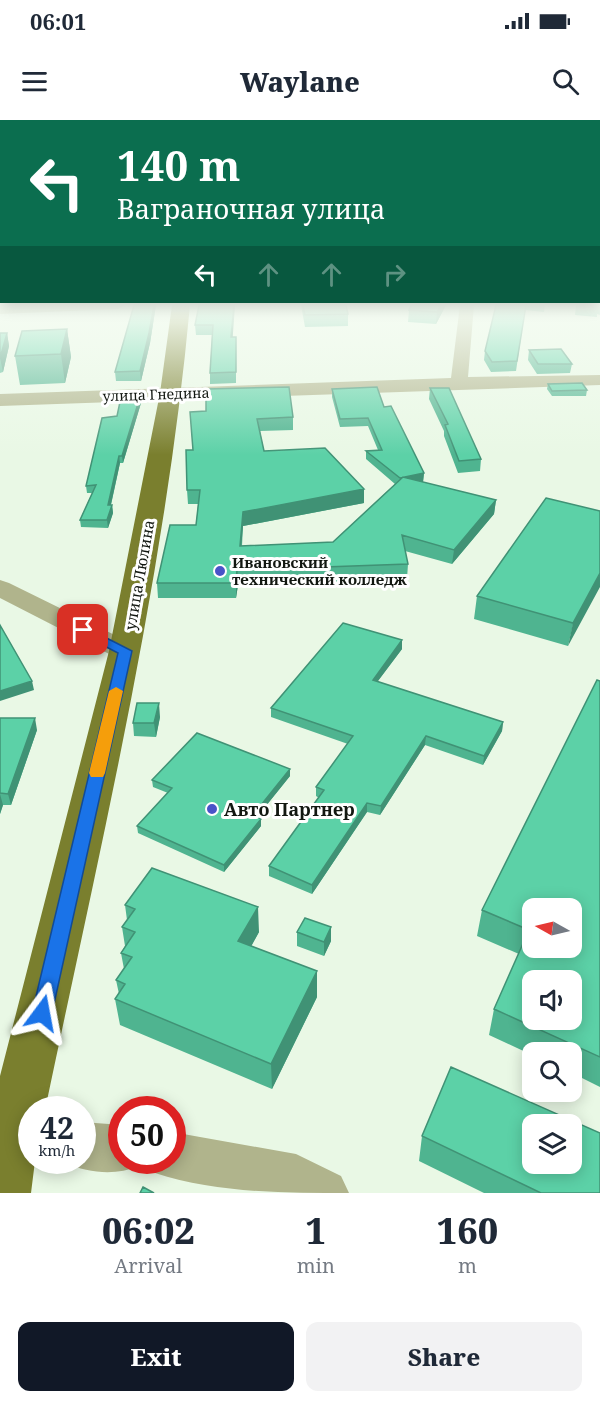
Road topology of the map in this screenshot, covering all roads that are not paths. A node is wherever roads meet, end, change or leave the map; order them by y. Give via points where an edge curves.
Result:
1 (176, 355) edge
2 (462, 355) edge
3 (600, 380) edge
4 (459, 383) junction
5 (171, 393) junction
6 (2, 404) edge
7 (0, 588) edge
8 (126, 651) junction
9 (14, 1142) edge
10 (186, 1158) edge
11 (2, 1193) edge
12 (324, 1193) edge

1 - 5 main road, улица Люлина
2 - 4 street
3 - 4 street, улица Гнедина
4 - 5 street, улица Гнедина
5 - 6 street, улица Гнедина
5 - 8 main road, улица Люлина
7 - 8 street
8 - 9 main road, улица Люлина
9 - 11 main road, улица Люлина
10 - 12 street via 296,1178

